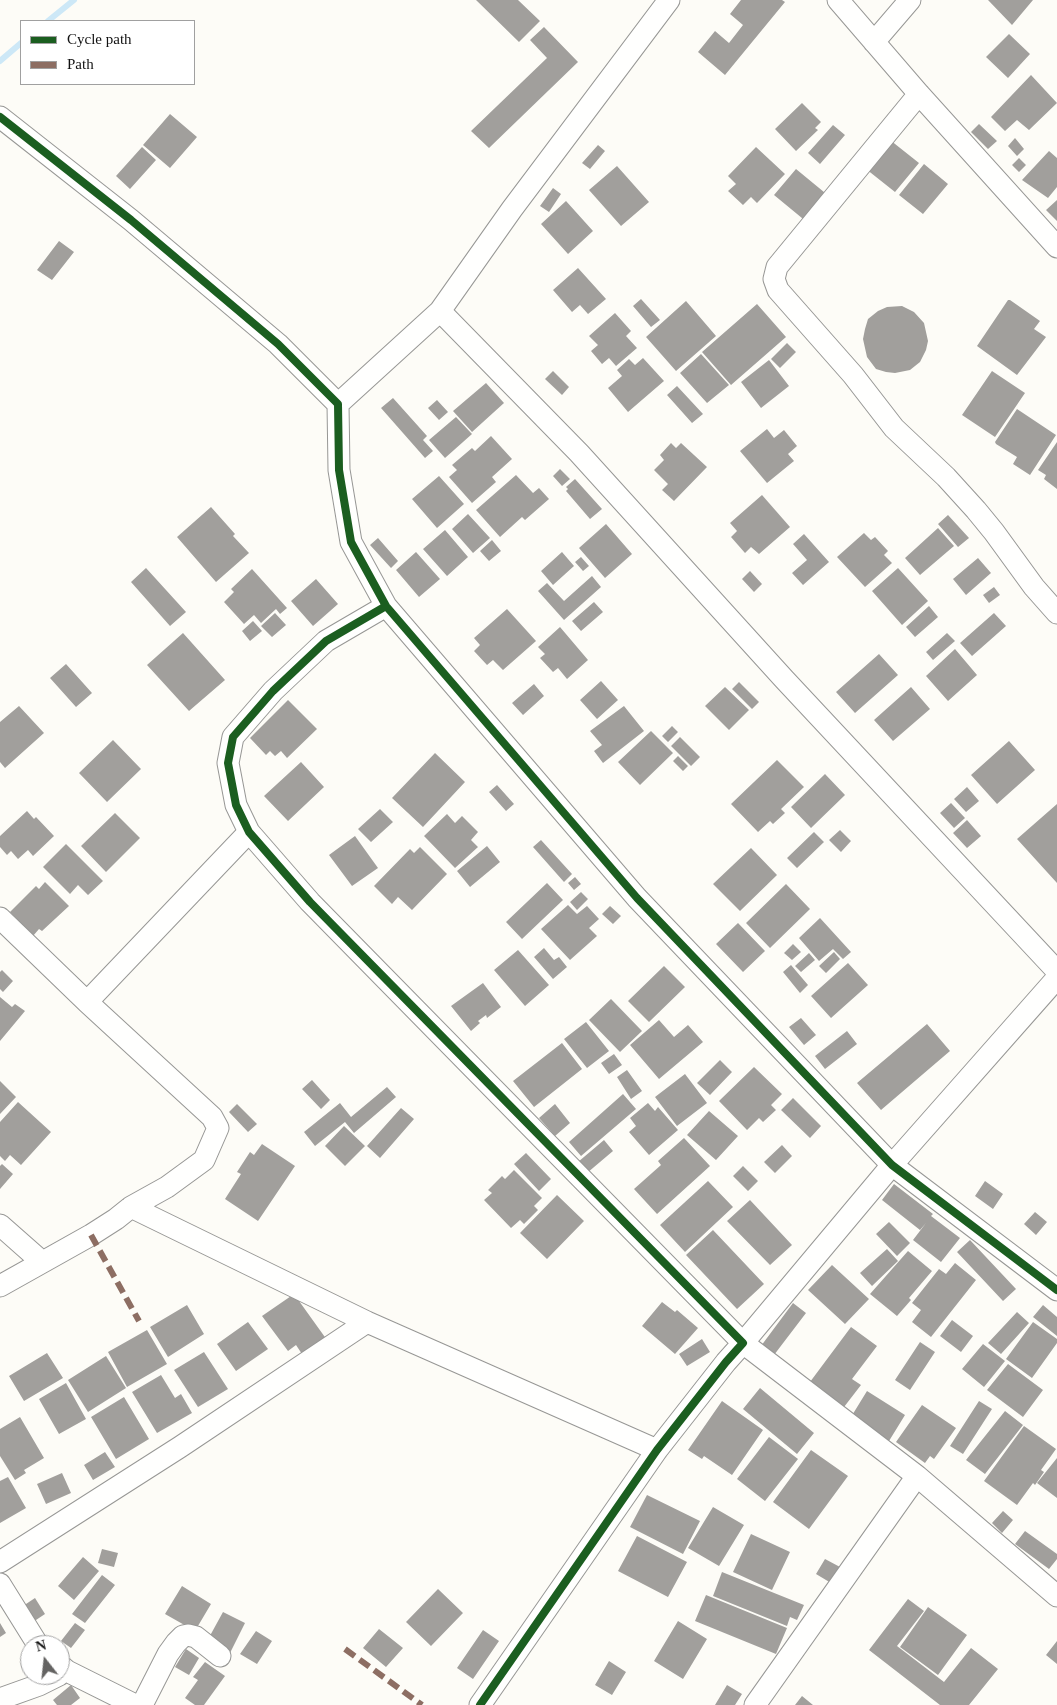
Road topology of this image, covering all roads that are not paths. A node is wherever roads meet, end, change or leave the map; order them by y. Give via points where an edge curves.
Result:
1 (669, 0) edge
2 (838, 0) edge
3 (910, 0) edge
4 (874, 42) junction
5 (920, 94) junction
6 (0, 117) edge
7 (1057, 248) edge
8 (440, 311) junction
9 (338, 404) junction
10 (386, 606) junction
11 (1057, 613) edge
12 (249, 832) junction
13 (0, 918) edge
14 (1057, 971) edge
15 (1057, 978) edge
16 (87, 1002) junction
17 (892, 1165) junction
18 (131, 1207) junction
19 (0, 1225) edge
20 (42, 1262) junction
21 (0, 1286) edge
22 (1057, 1290) edge
23 (367, 1322) junction
24 (743, 1343) junction
25 (657, 1450) junction
26 (917, 1476) junction
27 (0, 1562) edge
28 (0, 1584) edge
29 (1057, 1596) edge
30 (32, 1635) edge
31 (220, 1656) dead end
32 (70, 1675) edge
33 (41, 1685) edge
34 (0, 1699) edge
35 (135, 1705) edge
36 (142, 1705) edge
37 (480, 1705) edge
38 (754, 1705) edge

1 - 8 street via 512,209
2 - 4 street
3 - 4 street
4 - 5 street
5 - 7 street
5 - 11 street via 777,267 774,279 778,290 853,375 894,428 970,504
6 - 9 street via 131,220 278,344
8 - 9 street
8 - 14 street via 579,453
9 - 10 street via 339,470 351,542
10 - 12 street via 326,642 273,691 233,738 228,763 236,805
10 - 17 street via 637,898
12 - 16 street
12 - 24 street via 310,902
13 - 16 street
15 - 17 street
16 - 18 street via 212,1117 218,1128 204,1160 167,1187
17 - 22 street
17 - 24 street
18 - 20 street via 99,1230
18 - 23 street
19 - 20 street
20 - 21 street
23 - 25 street
23 - 27 street
24 - 25 street
24 - 26 street
25 - 37 street
26 - 29 street
26 - 38 street
28 - 30 street
31 - 36 street via 196,1637 183,1636 168,1654
32 - 35 street
33 - 34 street

